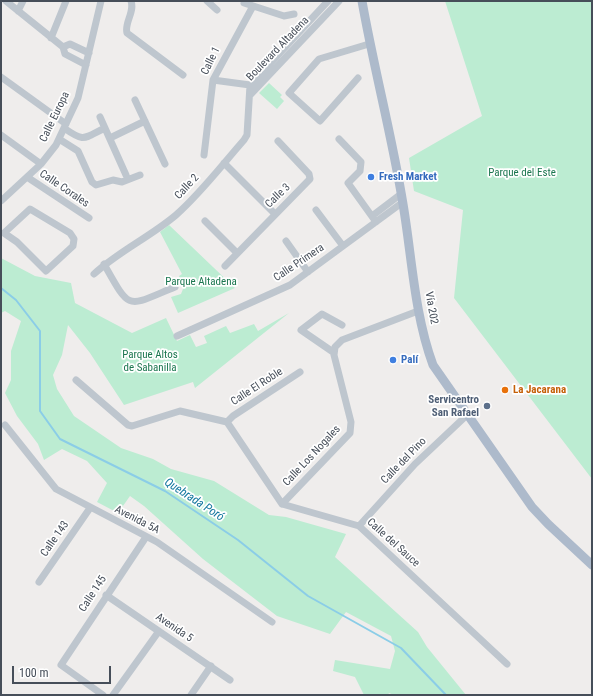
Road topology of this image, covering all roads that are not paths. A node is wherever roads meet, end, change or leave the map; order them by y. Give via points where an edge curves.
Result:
1 (6, 1) edge
2 (23, 1) edge
3 (66, 1) edge
4 (101, 1) edge
5 (131, 1) edge
6 (207, 1) edge
7 (339, 1) edge
8 (362, 1) edge
9 (244, 3) dead end
10 (326, 3) edge
11 (253, 6) junction
12 (217, 10) dead end
13 (18, 11) junction
14 (329, 11) junction
15 (294, 14) dead end
16 (51, 38) junction
17 (369, 44) junction
18 (290, 47) junction
19 (63, 48) junction
20 (89, 53) junction
21 (86, 65) junction
22 (183, 75) dead end
23 (1, 78) edge
24 (358, 78) dead end
25 (213, 80) junction
26 (250, 85) junction
27 (250, 95) junction
28 (135, 100) dead end
29 (100, 117) dead end
30 (145, 121) junction
31 (65, 126) junction
32 (105, 128) junction
33 (1, 135) edge
34 (110, 138) junction
35 (59, 139) junction
36 (339, 139) dead end
37 (278, 141) dead end
38 (204, 155) dead end
39 (224, 163) junction
40 (41, 164) junction
41 (165, 164) dead end
42 (126, 175) dead end
43 (140, 175) dead end
44 (27, 177) junction
45 (402, 198) junction
46 (1, 201) edge
47 (316, 210) dead end
48 (275, 214) junction
49 (88, 218) dead end
50 (374, 219) junction
51 (205, 221) dead end
52 (3, 232) edge
53 (286, 241) dead end
54 (343, 246) junction
55 (237, 253) junction
56 (104, 264) junction
57 (225, 266) dead end
58 (308, 272) junction
59 (94, 274) dead end
60 (175, 287) dead end
61 (418, 311) junction
62 (342, 325) dead end
63 (177, 336) dead end
64 (333, 352) junction
65 (300, 372) dead end
66 (76, 380) dead end
67 (467, 415) junction
68 (228, 422) junction
69 (5, 425) dead end
70 (282, 504) junction
71 (90, 508) junction
72 (359, 526) junction
73 (146, 537) junction
74 (592, 565) edge
75 (39, 582) dead end
76 (106, 595) junction
77 (272, 622) dead end
78 (159, 631) junction
79 (507, 664) dead end
80 (211, 666) junction
81 (230, 680) dead end
82 (102, 695) edge
83 (113, 695) edge
84 (191, 695) edge

1 - 13 street
2 - 13 street
3 - 16 street
4 - 20 street, Calle Europa
5 - 22 street via 127,33
6 - 12 street
7 - 14 street, Boulevard Altadena
8 - 17 main road, Vía 202
9 - 11 street
10 - 14 street
10 - 18 street, Boulevard Altadena
11 - 15 street via 284,16
11 - 25 street, Calle 1
13 - 16 street
14 - 18 street, Boulevard Altadena
16 - 19 street
17 - 24 street via 319,59 289,93 320,121
17 - 45 main road, Vía 202 via 377,69
18 - 26 street, Boulevard Altadena
18 - 27 street, Boulevard Altadena
19 - 20 street via 70,44
19 - 21 street via 65,54
20 - 21 street, Calle Europa
21 - 31 street, Calle Europa via 78,98
23 - 31 street
25 - 26 street
25 - 38 street, Calle 1
26 - 27 street, Calle 2
27 - 39 street, Calle 2 via 247,135
28 - 30 street
29 - 32 street
30 - 34 street
30 - 41 street
31 - 32 street via 78,138 83,139
31 - 35 street, Calle Europa
32 - 34 street
33 - 40 street
34 - 42 street
35 - 40 street, Calle Europa
35 - 43 street via 78,151 96,186 112,180 122,182
36 - 50 street via 361,162 360,171 348,183
37 - 48 street, Calle 3 via 310,176 308,182
39 - 48 street
39 - 56 street, Calle 2 via 175,216
40 - 44 street, Calle Europa
44 - 46 street, Calle Europa
44 - 49 street, Calle Corales
45 - 50 street, Calle Primera
45 - 61 main road, Vía 202
47 - 54 street
48 - 55 street, Calle 3
50 - 54 street, Calle Primera
51 - 55 street
52 - 52 street via 46,271 71,247 74,240 70,233 32,209
53 - 58 street
54 - 58 street, Calle Primera
55 - 57 street, Calle 3
56 - 59 street, Calle 2
56 - 60 street via 122,296 132,303
58 - 63 street, Calle Primera via 290,285
61 - 64 street via 342,340
61 - 67 main road, Vía 202 via 433,365
62 - 64 street via 322,314 301,330
64 - 70 street, Calle Los Nogales via 351,422 350,433
65 - 68 street, Calle El Roble via 232,416
66 - 68 street via 128,425 132,426 180,411
67 - 72 street, Calle del Pino via 415,464
67 - 74 main road, Vía 202 via 532,507
68 - 70 street
69 - 71 street, Avenida 5A via 56,489
70 - 72 street, Calle del Sauce
71 - 73 street, Avenida 5A
71 - 75 street, Calle 143
72 - 79 street, Calle del Sauce
73 - 76 street, Calle 145
73 - 77 street, Avenida 5A via 157,542
76 - 78 street, Avenida 5
76 - 82 street, Calle 145 via 61,665
78 - 80 street, Avenida 5
78 - 83 street
80 - 81 street, Avenida 5
80 - 84 street

